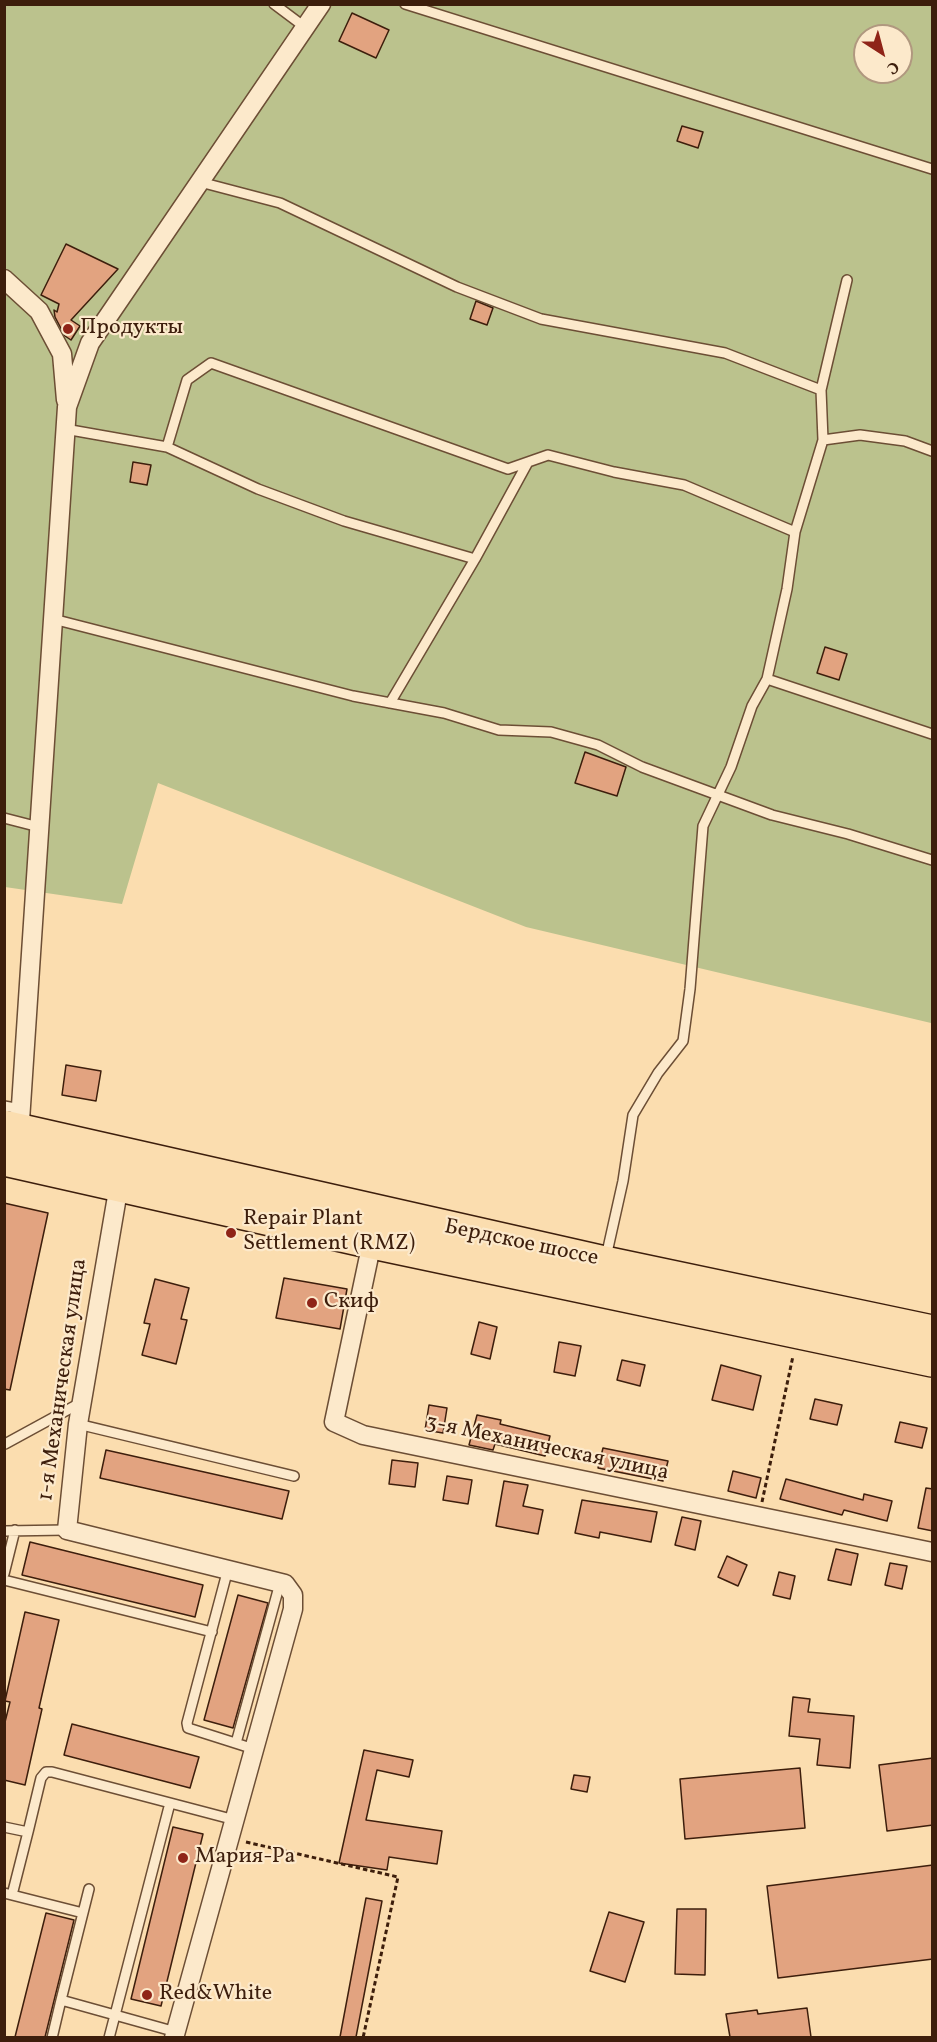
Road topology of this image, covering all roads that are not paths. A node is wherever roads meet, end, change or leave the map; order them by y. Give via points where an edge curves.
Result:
1 (274, 4) edge
2 (321, 4) edge
3 (405, 4) edge
4 (306, 27) junction
5 (933, 169) edge
6 (200, 182) junction
7 (4, 279) edge
8 (848, 280) dead end
9 (821, 390) junction
10 (67, 406) junction
11 (65, 429) junction
12 (823, 440) junction
13 (167, 447) junction
14 (933, 452) edge
15 (528, 462) junction
16 (795, 532) junction
17 (475, 559) junction
18 (53, 619) junction
19 (767, 679) junction
20 (390, 703) junction
21 (933, 734) edge
22 (718, 795) junction
23 (4, 818) edge
24 (39, 827) junction
25 (933, 860) edge
26 (12, 1132) edge
27 (123, 1169) junction
28 (372, 1242) junction
29 (605, 1263) junction
30 (933, 1332) edge
31 (933, 1360) edge
32 (82, 1402) junction
33 (78, 1424) junction
34 (4, 1444) edge
35 (294, 1476) dead end
36 (67, 1530) junction
37 (10, 1531) edge
38 (933, 1552) edge
39 (228, 1569) junction
40 (4, 1574) edge
41 (4, 1580) edge
42 (280, 1583) junction
43 (212, 1632) junction
44 (236, 1743) junction
45 (254, 1749) junction
46 (170, 1803) junction
47 (235, 1820) junction
48 (4, 1827) edge
49 (28, 1832) junction
50 (89, 1889) dead end
51 (8, 1894) edge
52 (83, 1913) junction
53 (61, 2000) junction
54 (115, 2015) junction
55 (175, 2035) edge
56 (52, 2037) edge
57 (109, 2037) edge

1 - 4 lane
2 - 4 street
3 - 5 lane
4 - 6 street
6 - 9 lane via 280,203 457,287 541,319 725,353
6 - 10 street via 90,343
7 - 10 street via 39,311 62,354
8 - 9 lane
9 - 12 lane
10 - 11 street
11 - 13 lane
11 - 18 street
12 - 14 lane via 860,435 905,441
12 - 16 lane
13 - 15 lane via 187,380 211,363 508,469
13 - 17 lane via 258,489 344,521
15 - 16 lane via 548,455 684,485
15 - 17 lane
16 - 19 lane
17 - 20 lane
18 - 20 lane
18 - 24 street
19 - 21 lane
19 - 22 lane via 752,706
20 - 22 lane via 444,713 499,730 550,732 598,744 642,767
22 - 25 lane via 772,815
22 - 29 lane via 703,826 683,1041 633,1115
23 - 24 lane
24 - 26 street
26 - 27 highway, Бердское шоссе
27 - 28 highway, Бердское шоссе
27 - 29 highway, Бердское шоссе
27 - 32 street, 1-я Механическая улица
28 - 31 highway, Бердское шоссе
28 - 38 street, 3-я Механическая улица via 334,1422 363,1435
29 - 30 highway, Бердское шоссе
32 - 33 street, 1-я Механическая улица
32 - 34 lane
33 - 35 lane
33 - 36 street, 1-я Механическая улица
36 - 37 lane
36 - 39 street, 1-я Механическая улица
37 - 40 lane
39 - 42 street, 1-я Механическая улица
39 - 43 lane
41 - 43 lane
42 - 44 lane
42 - 45 street via 293,1595 292,1609
43 - 44 lane via 188,1728
44 - 45 lane
45 - 47 street
46 - 47 lane
46 - 49 lane via 45,1772
46 - 54 lane
47 - 55 street
48 - 49 lane
49 - 51 lane
50 - 52 lane
51 - 52 lane
52 - 53 lane
53 - 54 lane
53 - 56 lane
54 - 55 lane
54 - 57 lane

